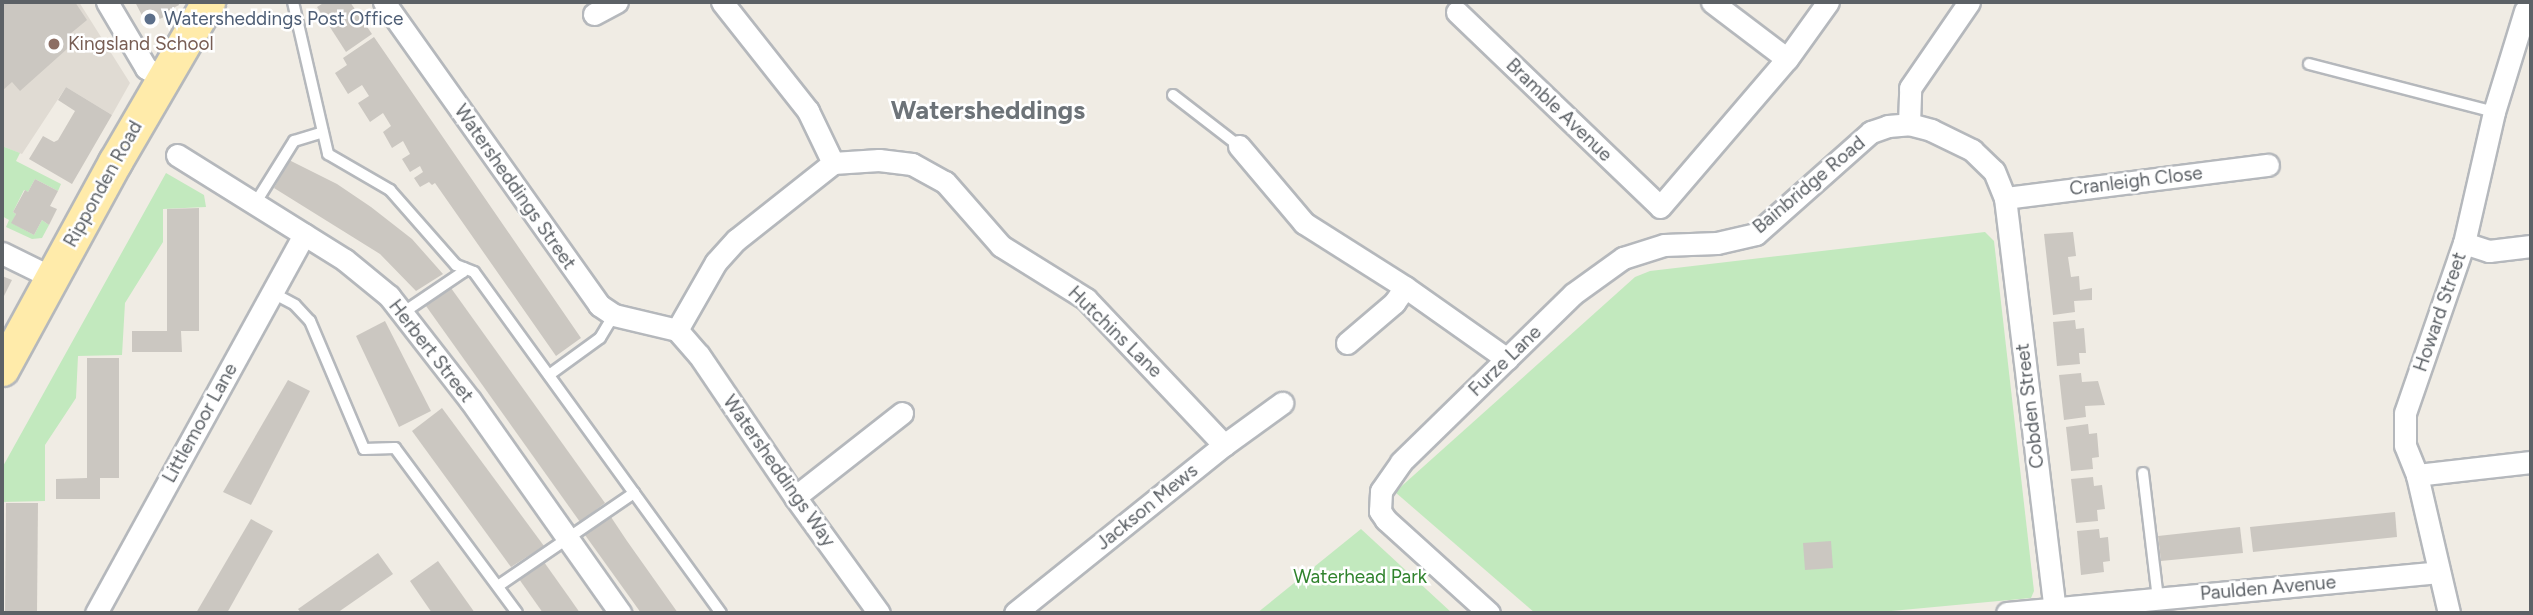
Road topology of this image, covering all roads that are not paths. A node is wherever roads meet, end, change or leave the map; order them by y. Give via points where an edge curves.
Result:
1 (107, 2) edge
2 (208, 2) edge
3 (293, 2) edge
4 (384, 2) edge
5 (617, 2) edge
6 (722, 2) edge
7 (1712, 2) edge
8 (1828, 2) edge
9 (1969, 2) edge
10 (1450, 5) edge
11 (2522, 8) edge
12 (594, 14) dead end
13 (1787, 59) junction
14 (2309, 64) dead end
15 (163, 78) junction
16 (1173, 95) dead end
17 (2494, 112) junction
18 (1909, 124) junction
19 (323, 132) junction
20 (1239, 146) joint
21 (177, 156) dead end
22 (833, 163) junction
23 (2268, 165) dead end
24 (2005, 198) junction
25 (256, 202) junction
26 (304, 234) junction
27 (2464, 243) junction
28 (1664, 245) joint
29 (2531, 246) edge
30 (2, 253) edge
31 (464, 268) junction
32 (51, 277) junction
33 (1405, 287) junction
34 (271, 292) junction
35 (404, 312) junction
36 (614, 314) junction
37 (677, 330) junction
38 (1347, 343) dead end
39 (1507, 359) junction
40 (2, 369) edge
41 (549, 375) junction
42 (1282, 403) dead end
43 (902, 414) dead end
44 (1224, 445) junction
45 (2531, 463) edge
46 (2143, 473) dead end
47 (2417, 475) junction
48 (634, 493) junction
49 (795, 497) junction
50 (567, 537) junction
51 (2439, 572) junction
52 (498, 586) junction
53 (2158, 598) junction
54 (2055, 610) edge
55 (96, 613) edge
56 (517, 613) edge
57 (620, 613) edge
58 (721, 613) edge
59 (879, 613) edge
60 (1015, 613) edge
61 (1489, 613) edge
62 (2007, 613) edge
63 (2449, 613) edge

1 - 15 street via 146,68
2 - 15 main road, Ripponden Road
3 - 19 lane
4 - 36 street, Watersheddings Street via 599,305
5 - 12 street
6 - 22 street via 808,111
7 - 13 street
8 - 13 street
9 - 18 street via 1910,88
10 - 13 street, Bramble Avenue via 1660,207
11 - 17 street, Howard Street
14 - 17 lane
15 - 32 main road, Ripponden Road
16 - 20 lane
17 - 27 street, Howard Street
18 - 24 street, Bainbridge Road via 1972,150 1994,171
18 - 28 street, Bainbridge Road via 1871,132 1756,234 1717,243
19 - 25 lane via 294,141
19 - 31 lane via 328,154 390,190 456,265
20 - 33 street via 1304,223
21 - 25 street, Herbert Street
22 - 37 street via 736,240 716,262
22 - 44 street, Hutchins Lane via 879,160 912,164 945,182 1001,246 1086,299
23 - 24 street, Cranleigh Close
24 - 54 street, Cobden Street
25 - 26 street, Herbert Street
26 - 34 street, Littlemoor Lane
26 - 35 street, Herbert Street via 345,260
27 - 29 street via 2489,251
27 - 47 street, Howard Street via 2404,414 2406,444
28 - 39 street, Furze Lane via 1613,265 1573,295
30 - 32 street
31 - 35 lane
31 - 41 lane via 474,272
32 - 40 main road, Ripponden Road
33 - 38 street via 1394,303
33 - 39 street
34 - 52 lane via 295,305 310,321 364,449 395,448
34 - 55 street, Littlemoor Lane
35 - 50 street, Herbert Street
36 - 37 street, Watersheddings Street
36 - 41 lane via 600,338
37 - 49 street, Watersheddings Way via 699,355
39 - 61 street, Furze Lane via 1401,462 1381,491 1380,511 1386,520
41 - 48 lane
42 - 44 street, Jackson Mews
43 - 49 street
44 - 60 street, Jackson Mews
45 - 47 street
46 - 53 lane
47 - 51 street, Howard Street
48 - 50 lane
48 - 58 lane
49 - 59 street, Watersheddings Way
50 - 52 lane
50 - 57 street, Herbert Street
51 - 53 street, Paulden Avenue
51 - 63 street, Howard Street
52 - 56 lane
53 - 54 street, Paulden Avenue
54 - 62 street, Paulden Avenue

